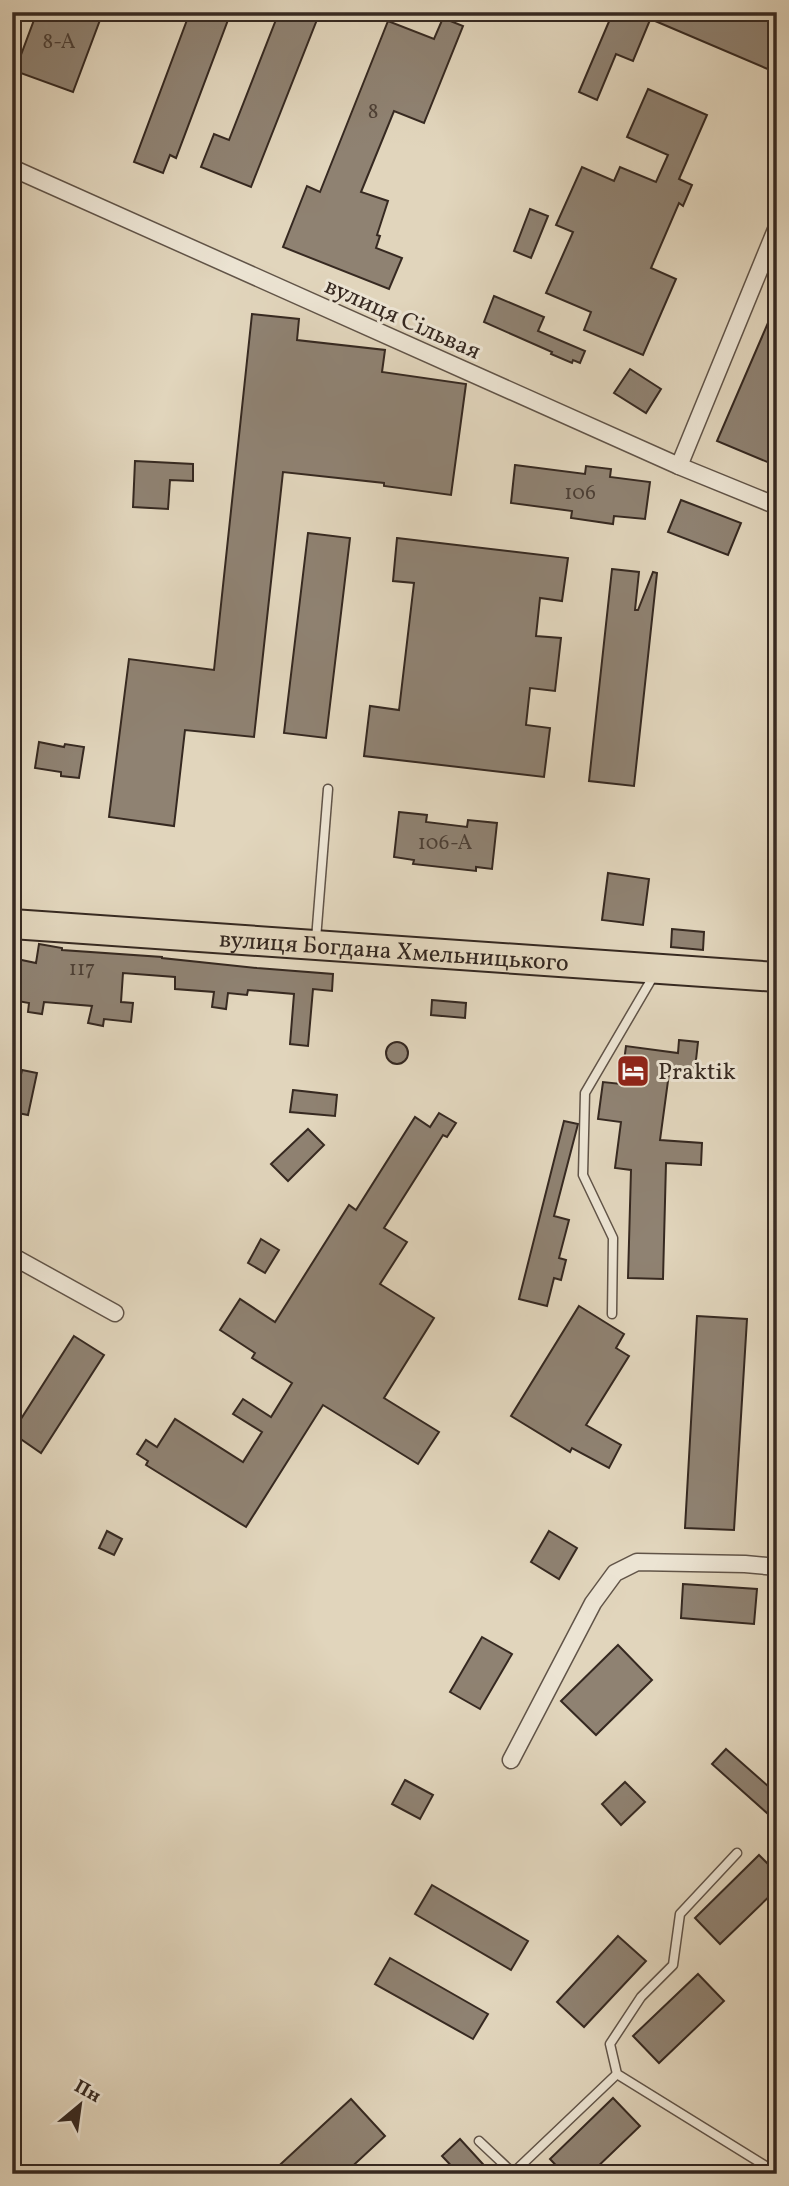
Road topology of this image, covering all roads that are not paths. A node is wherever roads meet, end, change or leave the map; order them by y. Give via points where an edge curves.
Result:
1 (12, 168) edge
2 (777, 227) edge
3 (679, 466) junction
4 (777, 506) edge
5 (328, 789) dead end
6 (12, 924) edge
7 (315, 945) junction
8 (657, 969) junction
9 (777, 977) edge
10 (12, 1256) edge
11 (115, 1313) dead end
12 (612, 1314) dead end
13 (777, 1567) edge
14 (511, 1760) dead end
15 (737, 1853) dead end
16 (617, 2074) junction
17 (479, 2141) dead end
18 (514, 2173) edge
19 (777, 2173) edge

1 - 3 street, вулиця Сільвая
2 - 3 street
3 - 4 street, вулиця Сільвая
5 - 7 lane
6 - 7 highway, вулиця Богдана Хмельницького
7 - 8 highway, вулиця Богдана Хмельницького
8 - 9 highway, вулиця Богдана Хмельницького
8 - 12 lane via 585,1093 583,1175 613,1238
10 - 11 street
13 - 14 street via 636,1562 615,1573 593,1602
15 - 16 lane via 680,1914 674,1965 641,1997 610,2044
16 - 18 lane
16 - 19 lane
17 - 18 lane

